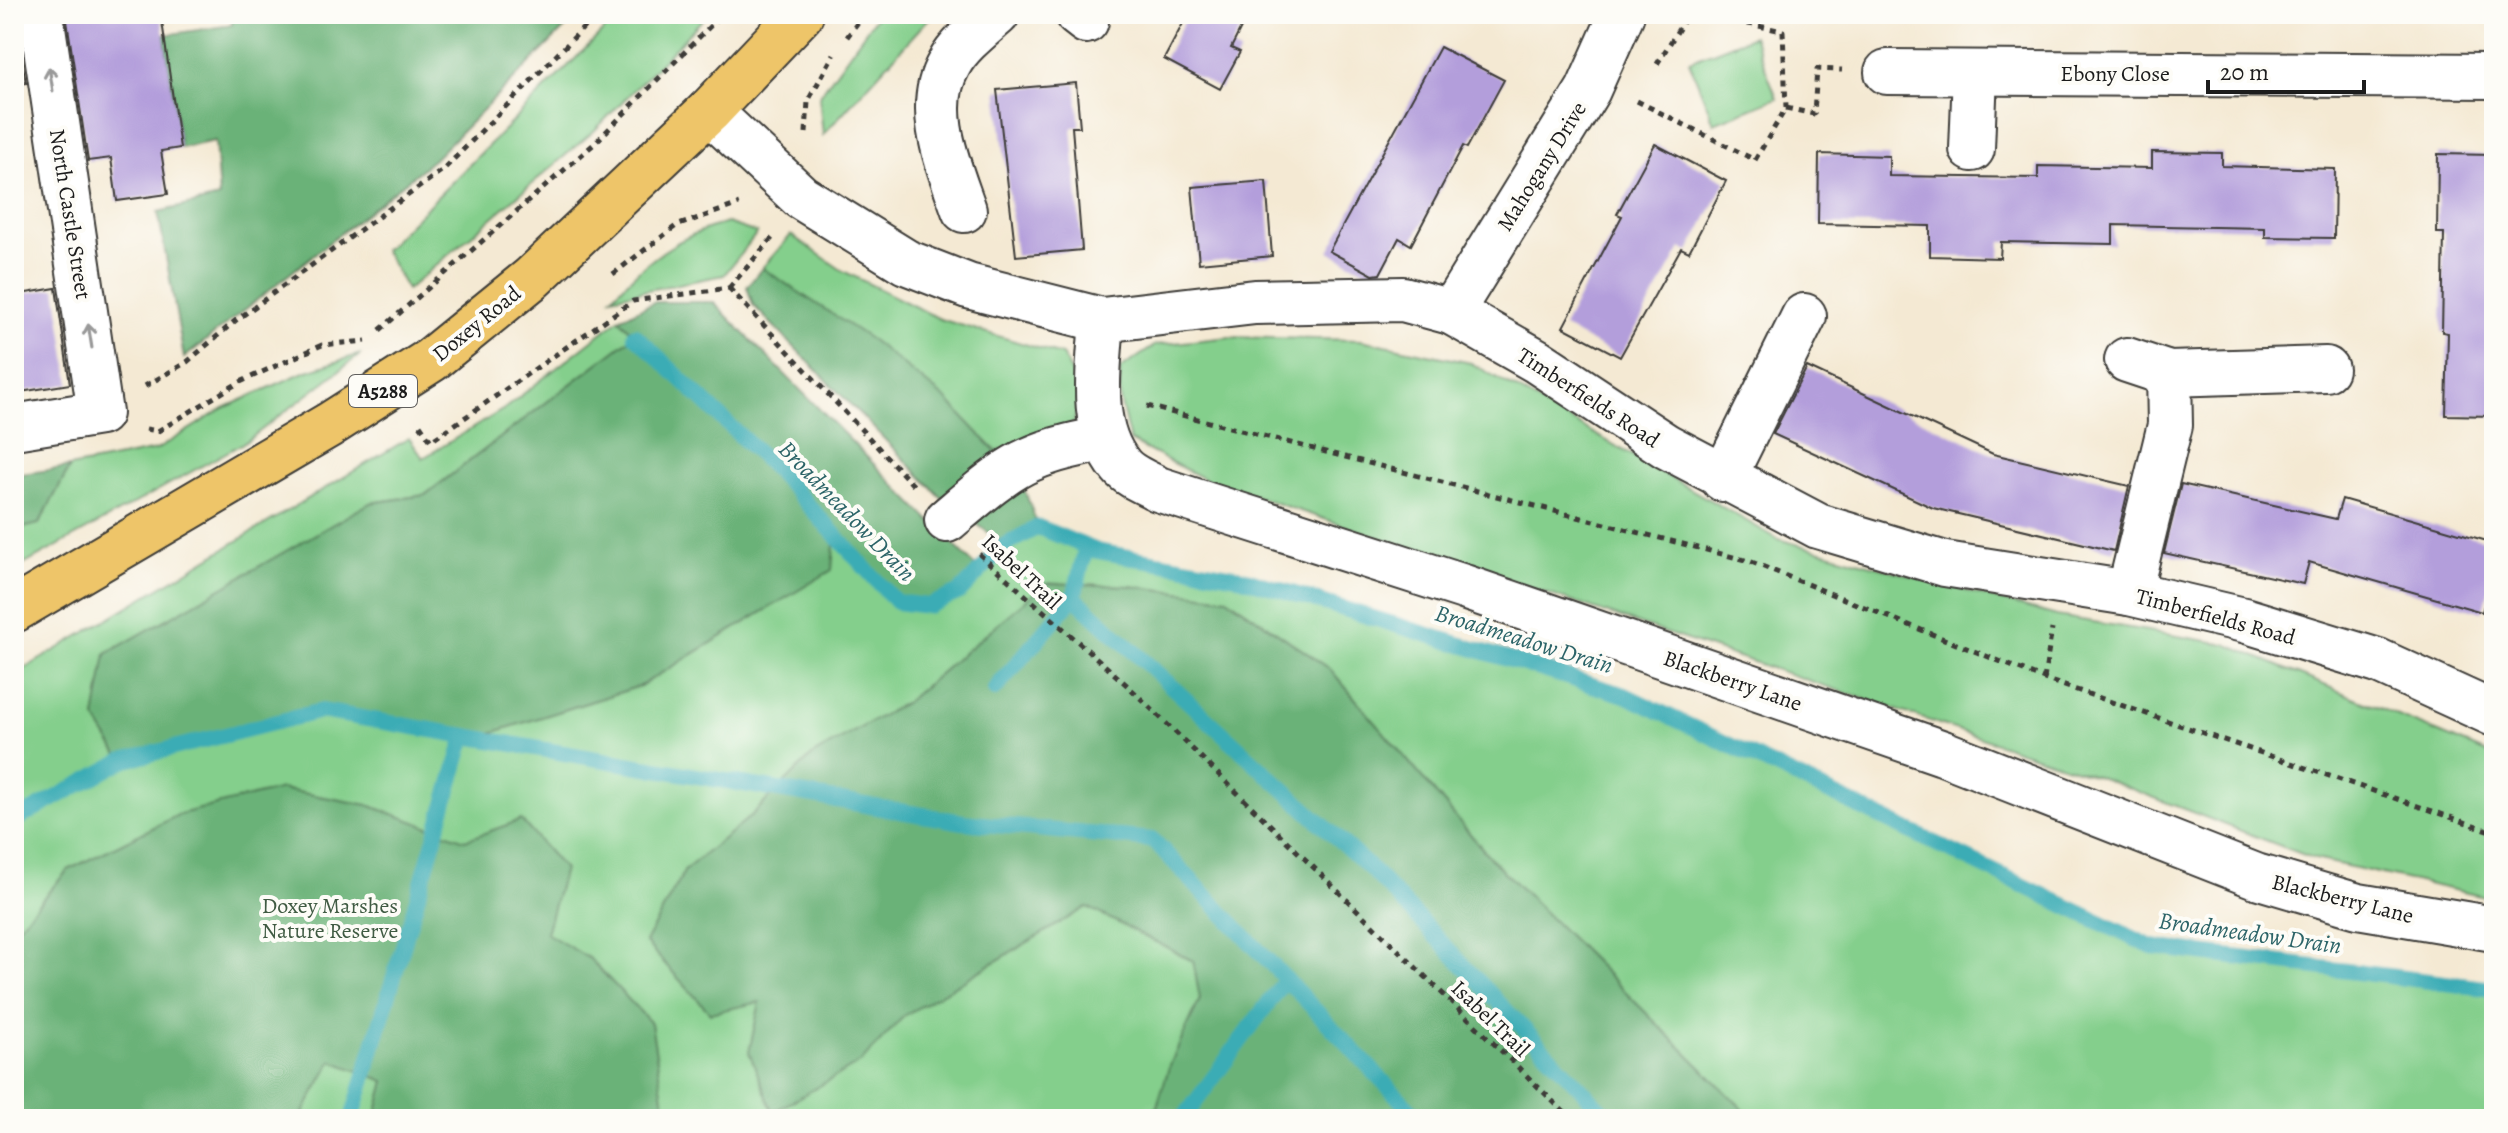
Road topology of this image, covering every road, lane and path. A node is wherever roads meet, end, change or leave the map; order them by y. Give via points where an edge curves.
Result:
1 (41, 14) edge
2 (597, 14) edge
3 (722, 14) edge
4 (801, 14) edge
5 (864, 14) edge
6 (1688, 14) edge
7 (1700, 14) edge
8 (1616, 16) edge
9 (987, 23) edge
10 (1887, 72) joint
11 (1975, 73) junction
12 (2494, 76) edge
13 (1650, 78) dead end
14 (1643, 90) dead end
15 (1786, 108) junction
16 (709, 111) junction
17 (806, 137) dead end
18 (1972, 149) dead end
19 (737, 206) dead end
20 (964, 210) dead end
21 (750, 215) dead end
22 (777, 232) dead end
23 (729, 288) junction
24 (1451, 312) junction
25 (1804, 316) dead end
26 (1102, 320) junction
27 (379, 331) dead end
28 (367, 341) dead end
29 (2127, 360) dead end
30 (2326, 369) dead end
31 (2169, 374) junction
32 (1098, 393) junction
33 (100, 413) junction
34 (417, 422) dead end
35 (14, 427) edge
36 (1105, 439) junction
37 (1723, 479) junction
38 (947, 520) junction
39 (2129, 593) junction
40 (14, 610) edge
41 (2491, 706) edge
42 (2494, 832) edge
43 (2494, 929) edge
44 (1571, 1119) edge

33 -> 1 street, North Castle Street
2 - 33 path via 444,169 187,362
3 - 27 path via 594,144
4 - 16 main road, Doxey Road / A5288
5 - 17 path via 808,101
6 - 13 path
7 - 15 path via 1783,31
8 - 24 street, Mahogany Drive via 1588,90
9 - 20 street via 948,64 937,110
10 - 11 street, Ebony Close
10 - 15 path via 1817,69 1814,114
11 - 12 street, Ebony Close
11 - 18 street
14 - 15 path via 1636,102 1755,160
16 - 26 street, Timberfields Road via 801,197 906,262 968,286
16 - 40 main road, Doxey Road / A5288 via 532,278 431,360
19 - 21 path
22 - 23 path
23 - 34 path via 633,301 431,441
23 - 38 path, Isabel Trail
24 - 26 street, Timberfields Road via 1403,299 1270,302
24 - 37 street, Timberfields Road
25 - 37 street
26 - 32 street, Blackberry Lane
28 - 33 path via 322,345 238,383 158,431 136,429
29 - 31 street
30 - 31 street
31 - 39 street via 2170,425
32 - 36 street, Blackberry Lane
32 - 42 path via 1749,561 2044,679
33 - 35 street
36 - 38 street via 1052,448 1012,466
36 - 43 street, Blackberry Lane via 1122,469 1187,500 1464,587 1928,748 2256,876 2358,906
37 - 39 street, Timberfields Road via 1818,526 1945,564
38 - 44 path, Isabel Trail via 999,574 1128,686
39 - 41 street, Timberfields Road via 2244,620 2378,661

